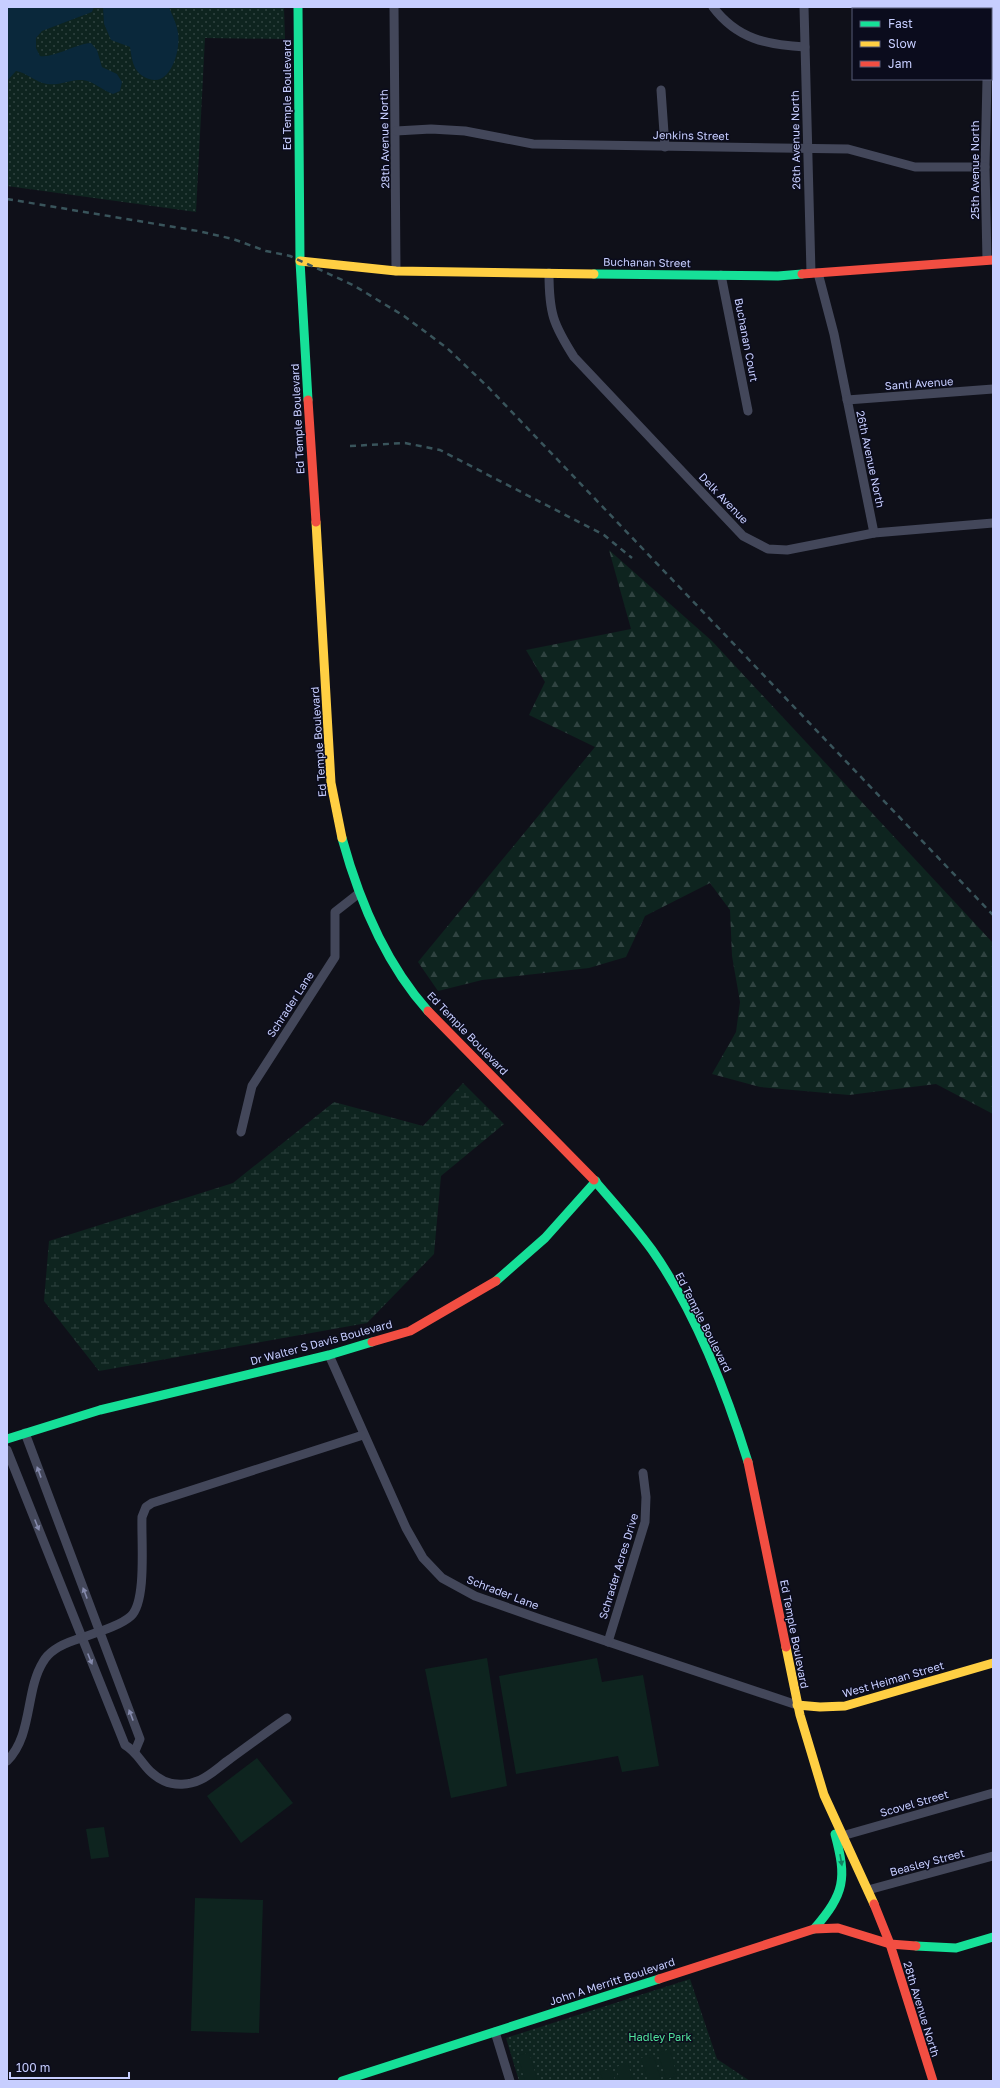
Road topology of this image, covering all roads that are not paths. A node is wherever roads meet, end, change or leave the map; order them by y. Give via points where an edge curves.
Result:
1 (298, 7) edge
2 (394, 7) edge
3 (713, 7) edge
4 (804, 7) edge
5 (805, 47) junction
6 (986, 80) edge
7 (661, 90) dead end
8 (396, 131) junction
9 (665, 147) junction
10 (807, 148) junction
11 (985, 167) junction
12 (990, 260) edge
13 (300, 261) junction
14 (396, 271) junction
15 (549, 273) junction
16 (815, 273) junction
17 (721, 275) junction
18 (993, 389) edge
19 (847, 400) junction
20 (748, 411) dead end
21 (993, 523) edge
22 (874, 533) junction
23 (358, 894) junction
24 (241, 1132) dead end
25 (596, 1181) junction
26 (329, 1355) junction
27 (25, 1433) junction
28 (363, 1434) junction
29 (7, 1440) edge
30 (7, 1450) edge
31 (643, 1473) dead end
32 (99, 1630) junction
33 (82, 1637) junction
34 (608, 1642) junction
35 (993, 1663) edge
36 (797, 1705) junction
37 (287, 1718) dead end
38 (134, 1751) junction
39 (7, 1761) edge
40 (993, 1792) edge
41 (824, 1795) junction
42 (842, 1836) junction
43 (993, 1856) edge
44 (868, 1890) junction
45 (814, 1928) junction
46 (993, 1937) edge
47 (890, 1944) junction
48 (494, 2032) junction
49 (371, 2076) edge
50 (342, 2081) edge
51 (510, 2081) edge
52 (933, 2081) edge

1 - 13 main road, Ed Temple Boulevard
2 - 8 street, 28th Avenue North
3 - 5 street via 732,27 759,41
4 - 5 street, 26th Avenue North
5 - 10 street, 26th Avenue North
6 - 11 street, 25th Avenue North
7 - 9 street
8 - 9 street, Jenkins Street via 448,129 488,134 533,144
8 - 14 street, 28th Avenue North
9 - 10 street, Jenkins Street
10 - 11 street, Jenkins Street via 848,149 915,167
10 - 16 street, 26th Avenue North
11 - 12 street, 25th Avenue North
12 - 16 main road, Buchanan Street
13 - 14 main road, Buchanan Street
13 - 23 main road, Ed Temple Boulevard via 332,783 338,827
14 - 15 main road, Buchanan Street
15 - 17 main road, Buchanan Street
15 - 22 street, Delk Avenue via 549,302 557,330 574,357 744,536 768,549 787,550
16 - 17 main road, Buchanan Street via 778,276
16 - 19 street, 26th Avenue North via 834,334
17 - 20 street, Buchanan Court
18 - 19 street, Santi Avenue
19 - 22 street, 26th Avenue North
21 - 22 street, Delk Avenue
23 - 24 street, Schrader Lane via 335,912 335,957 252,1086
23 - 25 main road, Ed Temple Boulevard via 374,930 406,984 434,1017
25 - 26 main road, Dr Walter S Davis Boulevard via 545,1238 491,1284 410,1331
25 - 36 main road, Ed Temple Boulevard via 646,1242 677,1292 713,1362 726,1395 754,1485
26 - 27 main road, Dr Walter S Davis Boulevard via 100,1410
26 - 28 street, Schrader Lane
27 - 29 main road, Dr Walter S Davis Boulevard
32 -> 27 street
28 - 32 street via 148,1505 142,1517 140,1595 137,1606 130,1616
28 - 34 street, Schrader Lane via 412,1540 423,1558 442,1578 475,1596
30 -> 33 street
31 - 34 street, Schrader Acres Drive via 646,1497 645,1522
32 - 33 street
38 -> 32 street via 140,1739
33 -> 38 street via 124,1745
33 - 39 street via 59,1648 42,1663 23,1734
34 - 36 street, Schrader Lane
35 - 36 main road, West Heiman Street via 845,1706
36 - 41 main road, Ed Temple Boulevard
37 - 38 street via 205,1777 188,1784 171,1784 159,1778 142,1765
40 - 42 street, Scovel Street
41 - 42 main road, Ed Temple Boulevard
41 -> 45 main road via 844,1879 840,1895 831,1910
42 - 44 main road, Ed Temple Boulevard
43 - 44 street, Beasley Street
44 - 47 main road, Ed Temple Boulevard
45 - 47 main road, John A Merritt Boulevard via 838,1928
45 - 48 main road, John A Merritt Boulevard
46 - 47 main road, John A Merritt Boulevard via 956,1948
47 - 52 main road, 28th Avenue North
48 - 49 main road, John A Merritt Boulevard
48 - 51 street
49 - 50 main road, John A Merritt Boulevard

